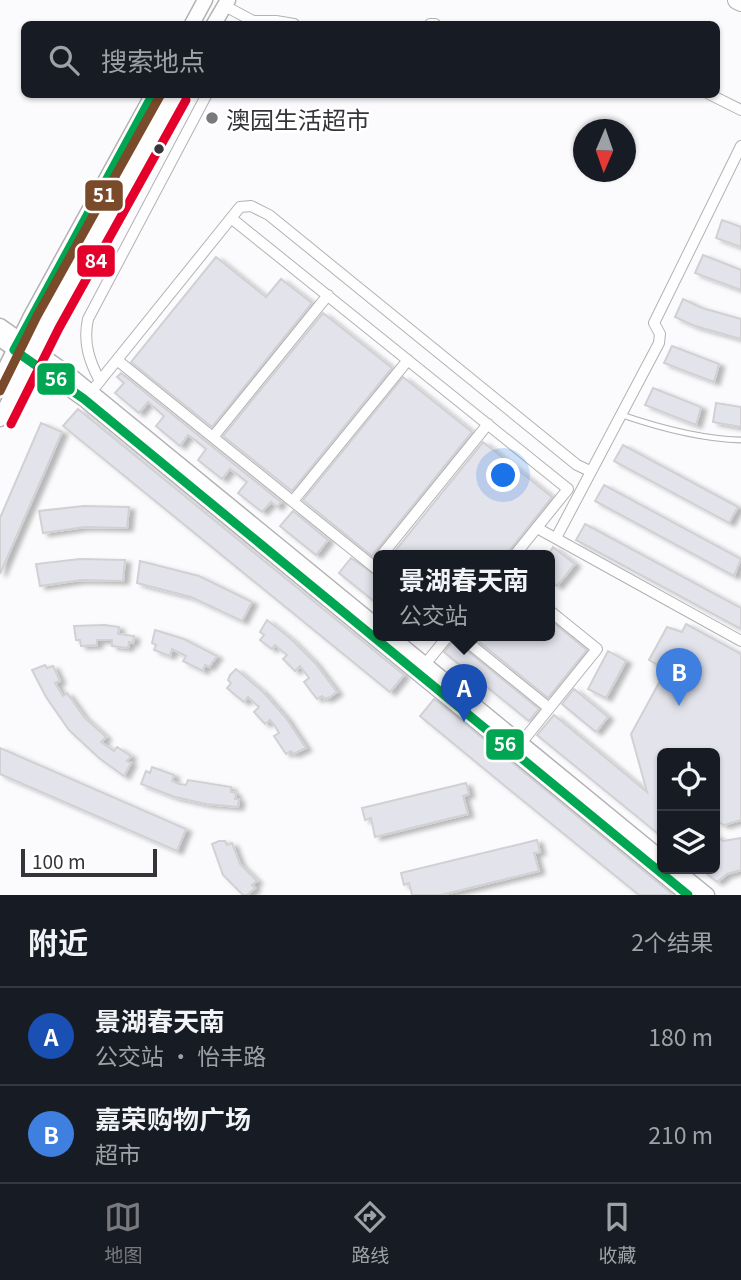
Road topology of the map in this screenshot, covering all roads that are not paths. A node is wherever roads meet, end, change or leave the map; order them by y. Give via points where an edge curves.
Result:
1 (205, 0) edge
2 (226, 3) edge
3 (194, 21) edge
4 (216, 21) edge
5 (248, 21) edge
6 (151, 98) edge
7 (173, 98) edge
8 (205, 98) edge
9 (717, 98) edge
10 (741, 110) edge
11 (741, 146) edge
12 (738, 158) edge
13 (231, 218) junction
14 (328, 295) junction
15 (0, 326) edge
16 (0, 339) edge
17 (17, 344) junction
18 (31, 355) junction
19 (117, 360) junction
20 (408, 360) junction
21 (0, 379) edge
22 (92, 391) junction
23 (621, 414) junction
24 (0, 419) edge
25 (488, 424) junction
26 (213, 437) junction
27 (741, 440) edge
28 (590, 471) junction
29 (293, 501) junction
30 (537, 528) junction
31 (556, 538) junction
32 (388, 550) edge
33 (519, 550) edge
34 (373, 559) edge
35 (555, 615) edge
36 (373, 623) edge
37 (373, 628) edge
38 (388, 641) edge
39 (395, 641) edge
40 (444, 641) edge
41 (466, 641) edge
42 (741, 641) edge
43 (421, 669) junction
44 (549, 708) junction
45 (517, 748) junction
46 (657, 855) edge
47 (681, 874) edge
48 (688, 895) edge
49 (707, 895) edge

1 - 3 street
2 - 4 street
2 - 5 street
6 - 17 street
7 - 18 street
8 - 22 street via 88,319 85,332
9 - 10 street
11 - 12 street
12 - 23 street via 654,323 659,343
13 - 14 street
13 - 19 street
13 - 28 street via 240,207 251,206 269,215
14 - 20 street
14 - 26 street
15 - 17 street
16 - 17 street
17 - 18 street
17 - 21 street
18 - 22 street
18 - 24 street
19 - 22 street
19 - 26 street
20 - 25 street
20 - 29 street
22 - 36 street
22 - 37 street
23 - 27 lane via 692,435
23 - 28 street
25 - 30 street via 568,489
25 - 32 street
26 - 29 street
28 - 31 street
29 - 34 street
30 - 31 street
30 - 33 street
31 - 42 street
35 - 44 street via 597,649
38 - 43 street
39 - 43 street
40 - 43 street
41 - 44 street
43 - 45 street
44 - 45 street
45 - 46 street
45 - 48 street
47 - 49 street

